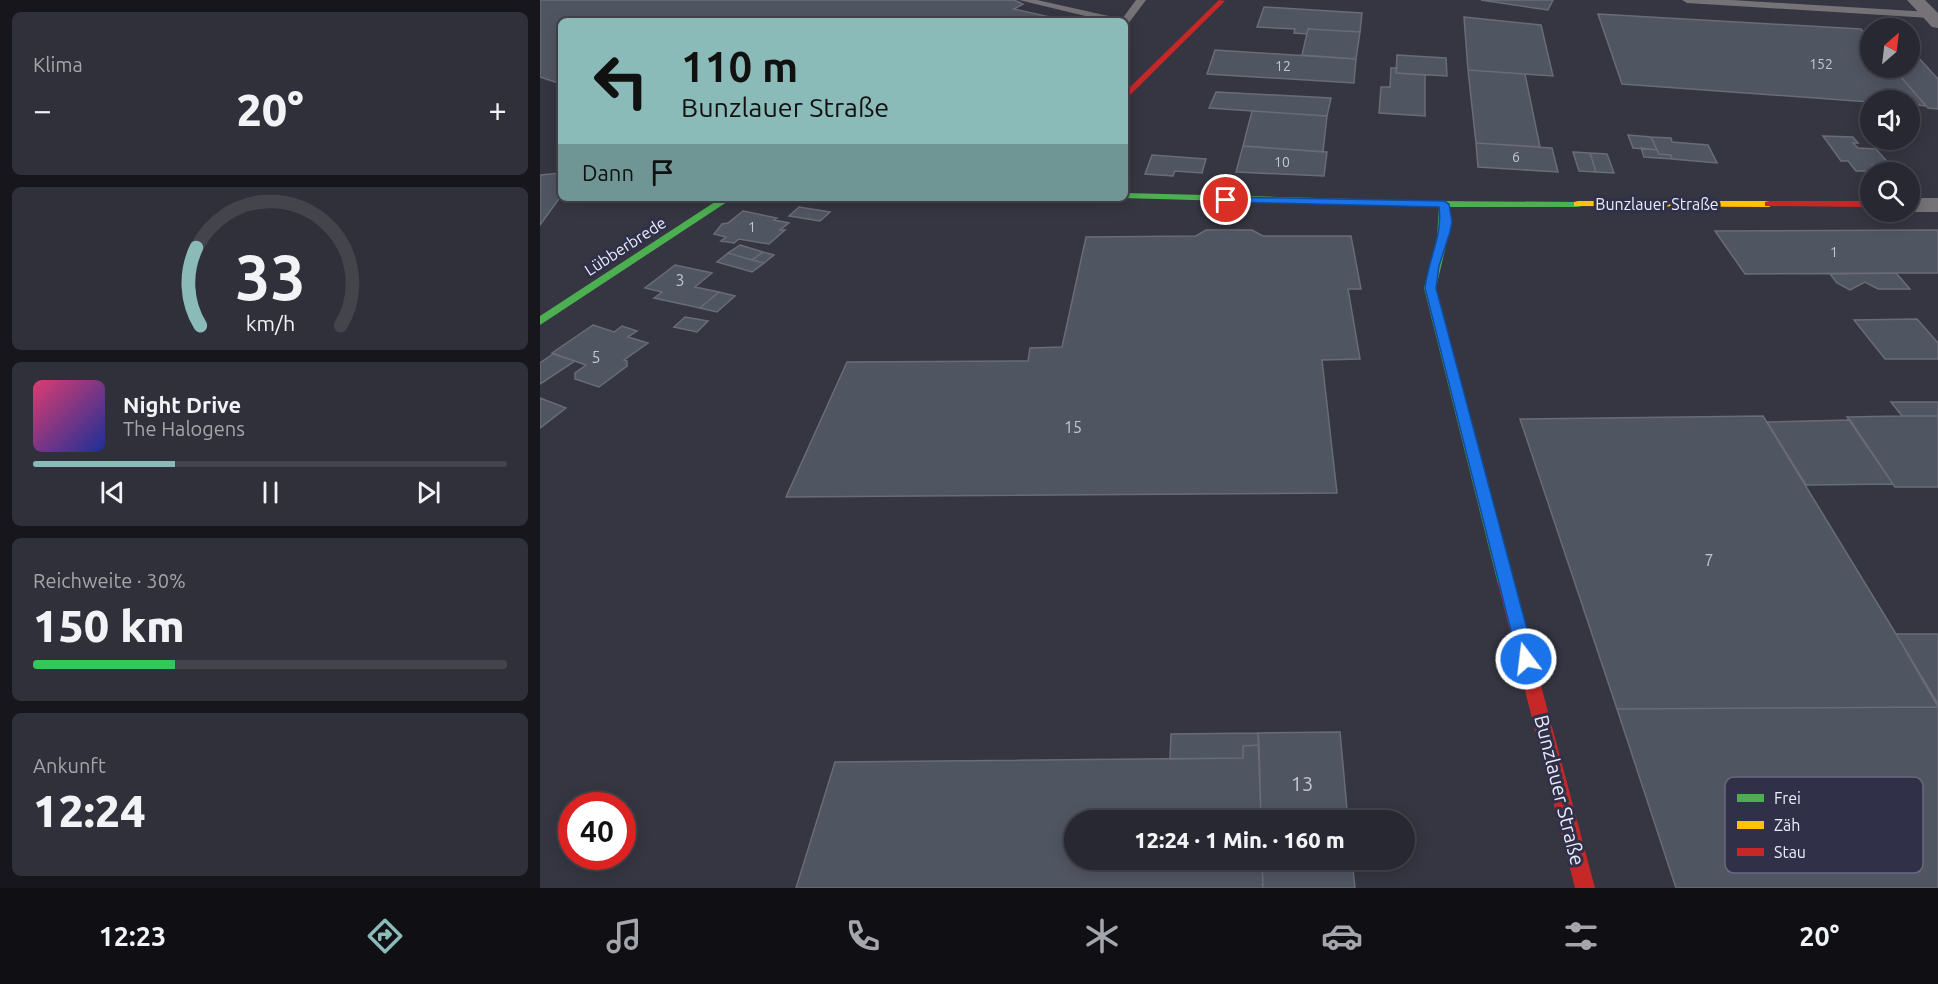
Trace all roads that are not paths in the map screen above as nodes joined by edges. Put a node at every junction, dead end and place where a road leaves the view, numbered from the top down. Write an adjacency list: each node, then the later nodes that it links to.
1 (1024, 0): 6 (lane)
2 (1142, 0): 7 (lane)
3 (1688, 0): 8 (lane)
4 (1915, 0): 8 (street)
5 (1222, 1): 9 (street)
6 (1105, 18)
7 (1128, 18)
8 (1934, 19)
9 (1128, 94)
10 (1128, 196): 12 (street, Bunzlauer Straße)
11 (723, 201): 16 (street, Lübberbrede)
12 (1444, 204): 13 (street, Bunzlauer Straße); 17 (street, Bunzlauer Straße)
13 (1860, 204)
14 (1920, 205): 15 (street)
15 (1938, 205)
16 (540, 321)
17 (1585, 888)

